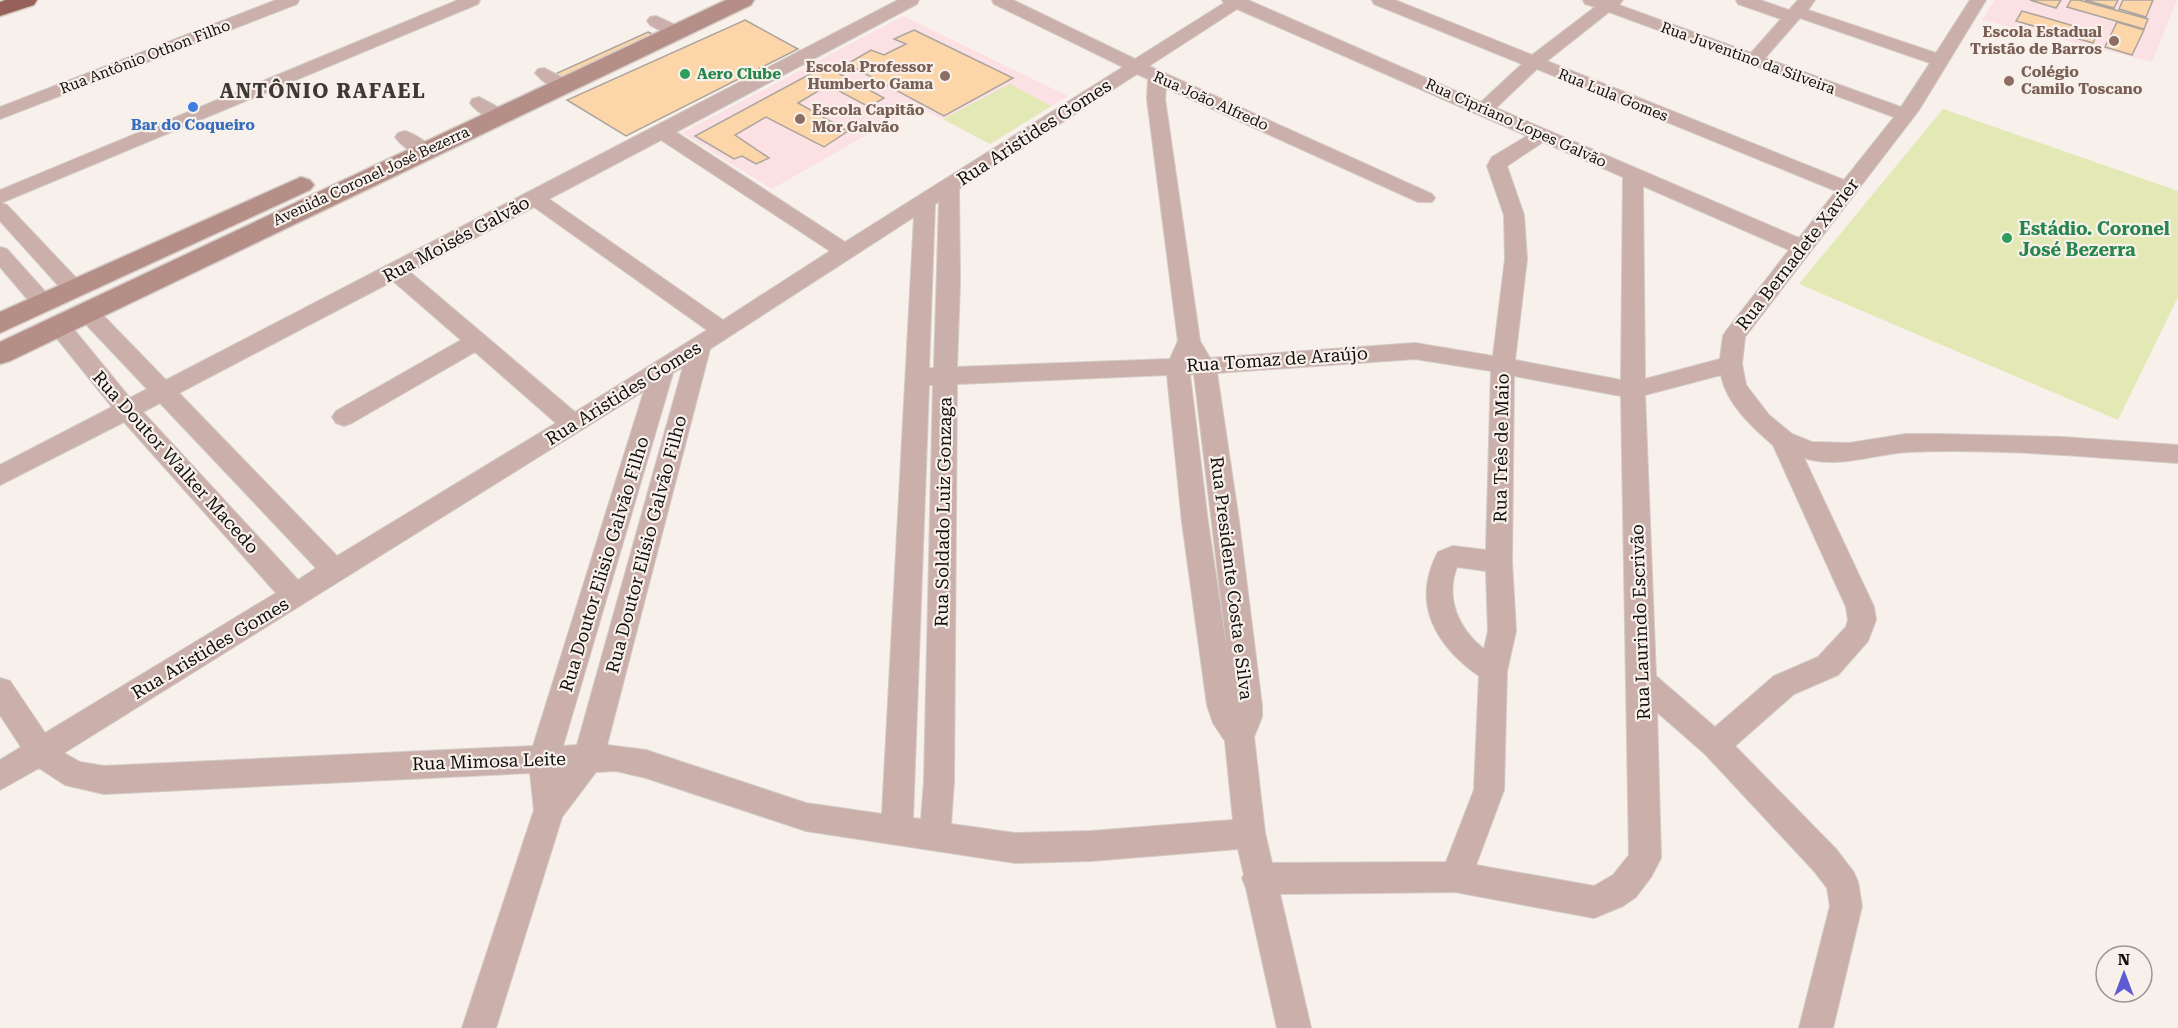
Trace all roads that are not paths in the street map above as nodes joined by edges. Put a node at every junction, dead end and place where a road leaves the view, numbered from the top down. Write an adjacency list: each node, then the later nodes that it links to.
1 (26, 0): 15 (highway)
2 (266, 0): 23 (street, Rua Antônio Othon Filho)
3 (291, 0): 26 (street, Rua Antônio Othon Filho)
4 (703, 0): 17 (street, Avenida Coronel José Bezerra)
5 (910, 0): 27 (street, Rua Moisés Galvão)
6 (1000, 0): 21 (street, Rua João Alfredo)
7 (1380, 0): 14 (street, Rua Lula Gomes)
8 (1744, 0): 16 (street)
9 (1978, 0): 20 (street, Rua Bernadete Xavier)
10 (464, 1): 33 (street)
11 (735, 1): 17 (street, Avenida Coronel José Bezerra)
12 (1235, 1): 21 (street, Rua Aristides Gomes); 24 (street, Rua Cipriano Lopes Galvão)
13 (1608, 1): 18 (street, Rua Juventino da Silveira); 19 (street)
14 (1419, 8): 19 (street, Rua Lula Gomes)
15 (0, 9)
16 (1800, 10): 18 (street); 20 (street)
17 (666, 26): 29 (street, Avenida Coronel José Bezerra)
18 (1758, 55): 25 (street, Rua Juventino da Silveira)
19 (1539, 59): 24 (street); 31 (street, Rua Lula Gomes)
20 (1940, 60): 25 (street, Rua Bernadete Xavier)
21 (1135, 66): 22 (street, Rua João Alfredo); 32 (street, Rua Aristides Gomes)
22 (1157, 77): 35 (street, Rua João Alfredo); 54 (street, Rua Presidente Costa e Silva)
23 (0, 103)
24 (1484, 109): 28 (street, Rua Cipriano Lopes Galvão)
25 (1908, 111): 31 (street, Rua Bernadete Xavier)
26 (0, 113)
27 (662, 132): 34 (street, Rua Moisés Galvão); 39 (street)
28 (1543, 134): 30 (street, Rua Cipriano Lopes Galvão); 55 (street, Rua Três de Maio)
29 (414, 144): 44 (street, Avenida Coronel José Bezerra); 46 (street, Avenida Coronel José Bezerra)
30 (1633, 175): 38 (street, Rua Cipriano Lopes Galvão); 59 (street, Rua Laurindo Escrivão)
31 (1852, 182): 38 (street, Rua Bernadete Xavier)
32 (949, 187): 36 (street, Rua Aristides Gomes); 42 (street, Rua Soldado Luiz Gonzaga)
33 (0, 197)
34 (534, 198): 41 (street, Rua Moisés Galvão); 49 (street)
35 (1425, 198)
36 (925, 202): 39 (street, Rua Aristides Gomes); 43 (street, Rua Soldado Luiz Gonzaga)
37 (0, 209): 44 (street)
38 (1801, 247): 53 (street, Rua Bernadete Xavier)
39 (845, 251): 49 (street, Rua Aristides Gomes)
40 (0, 254): 45 (street)
41 (395, 271): 50 (street); 60 (street, Rua Moisés Galvão)
42 (949, 282): 43 (street); 57 (street, Rua Soldado Luiz Gonzaga)
43 (922, 283): 58 (street, Rua Soldado Luiz Gonzaga)
44 (73, 288): 45 (street, Avenida Coronel José Bezerra)
45 (43, 303): 47 (street, Avenida Coronel José Bezerra)
46 (87, 312): 48 (street, Avenida Coronel José Bezerra); 60 (street, Rua Doutor Walker Macedo)
47 (0, 323)
48 (59, 326): 52 (street, Avenida Coronel José Bezerra); 61 (street, Rua Doutor Walker Macedo)
49 (722, 330): 51 (street, Rua Aristides Gomes)
50 (476, 342): 62 (street); 63 (street)
51 (700, 345): 56 (street, Rua Aristides Gomes); 71 (street, Rua Doutor Elísio Galvão Filho)
52 (0, 354)
53 (1731, 364): 59 (street); 64 (street, Rua Bernadete Xavier)
54 (1191, 366): 55 (street, Rua Tomaz de Araújo); 57 (street, Rua Tomaz de Araújo); 67 (street, Rua Presidente Costa e Silva); 68 (street, Rua Presidente Costa e Silva)
55 (1503, 367): 59 (street, Rua Tomaz de Araújo); 73 (street, Rua Três de Maio)
56 (663, 369): 63 (street, Rua Aristides Gomes); 72 (street, Rua Doutor Elisio Galvão Filho)
57 (945, 376): 58 (street, Rua Tomaz de Araújo); 69 (street, Rua Soldado Luiz Gonzaga)
58 (918, 377): 70 (street, Rua Soldado Luiz Gonzaga)
59 (1633, 390): 81 (street, Rua Laurindo Escrivão)
60 (162, 392): 61 (street, Rua Moisés Galvão); 74 (street, Rua Doutor Walker Macedo)
61 (127, 410): 66 (street, Rua Moisés Galvão); 75 (street, Rua Doutor Walker Macedo)
62 (344, 417)
63 (573, 424): 74 (street, Rua Aristides Gomes)
64 (1783, 440): 65 (street, Rua Bernadete Xavier); 84 (street)
65 (2178, 454)
66 (0, 476)
67 (1226, 521): 68 (street); 77 (street, Rua Presidente Costa e Silva)
68 (1195, 522): 76 (street, Rua Presidente Costa e Silva)
69 (943, 529): 70 (street); 78 (street, Rua Soldado Luiz Gonzaga)
70 (910, 532): 79 (street, Rua Soldado Luiz Gonzaga)
71 (648, 538): 72 (street); 85 (street, Rua Doutor Elísio Galvão Filho)
72 (612, 539): 87 (street, Rua Doutor Elisio Galvão Filho)
73 (1499, 562): 80 (street, Rua Três de Maio); 80 (street)
74 (334, 570): 75 (street, Rua Aristides Gomes)
75 (296, 596): 86 (street, Rua Aristides Gomes)
76 (1206, 604): 77 (street); 83 (street, Rua Presidente Costa e Silva)
77 (1235, 604): 83 (street, Rua Presidente Costa e Silva)
78 (942, 615): 79 (street); 92 (street, Rua Soldado Luiz Gonzaga)
79 (907, 616): 90 (street, Rua Soldado Luiz Gonzaga)
80 (1493, 671): 93 (street, Rua Três de Maio)
81 (1642, 681): 84 (street); 93 (street, Rua Laurindo Escrivão)
82 (0, 690): 86 (street, Rua Mimosa Leite)
83 (1239, 737): 91 (street)
84 (1715, 745): 97 (street)
85 (591, 749): 87 (street, Rua Mimosa Leite); 89 (street); 90 (street, Rua Mimosa Leite)
86 (40, 750): 87 (street, Rua Mimosa Leite); 88 (street, Rua Aristides Gomes)
87 (544, 758): 89 (street)
88 (0, 776)
89 (549, 810): 95 (street)
90 (897, 831): 92 (street, Rua Mimosa Leite)
91 (1250, 833): 92 (street, Rua Mimosa Leite); 94 (street)
92 (935, 837)
93 (1455, 877): 94 (street, Rua Laurindo Escrivão)
94 (1258, 878): 96 (street)
95 (479, 1028)
96 (1294, 1028)
97 (1816, 1028)

